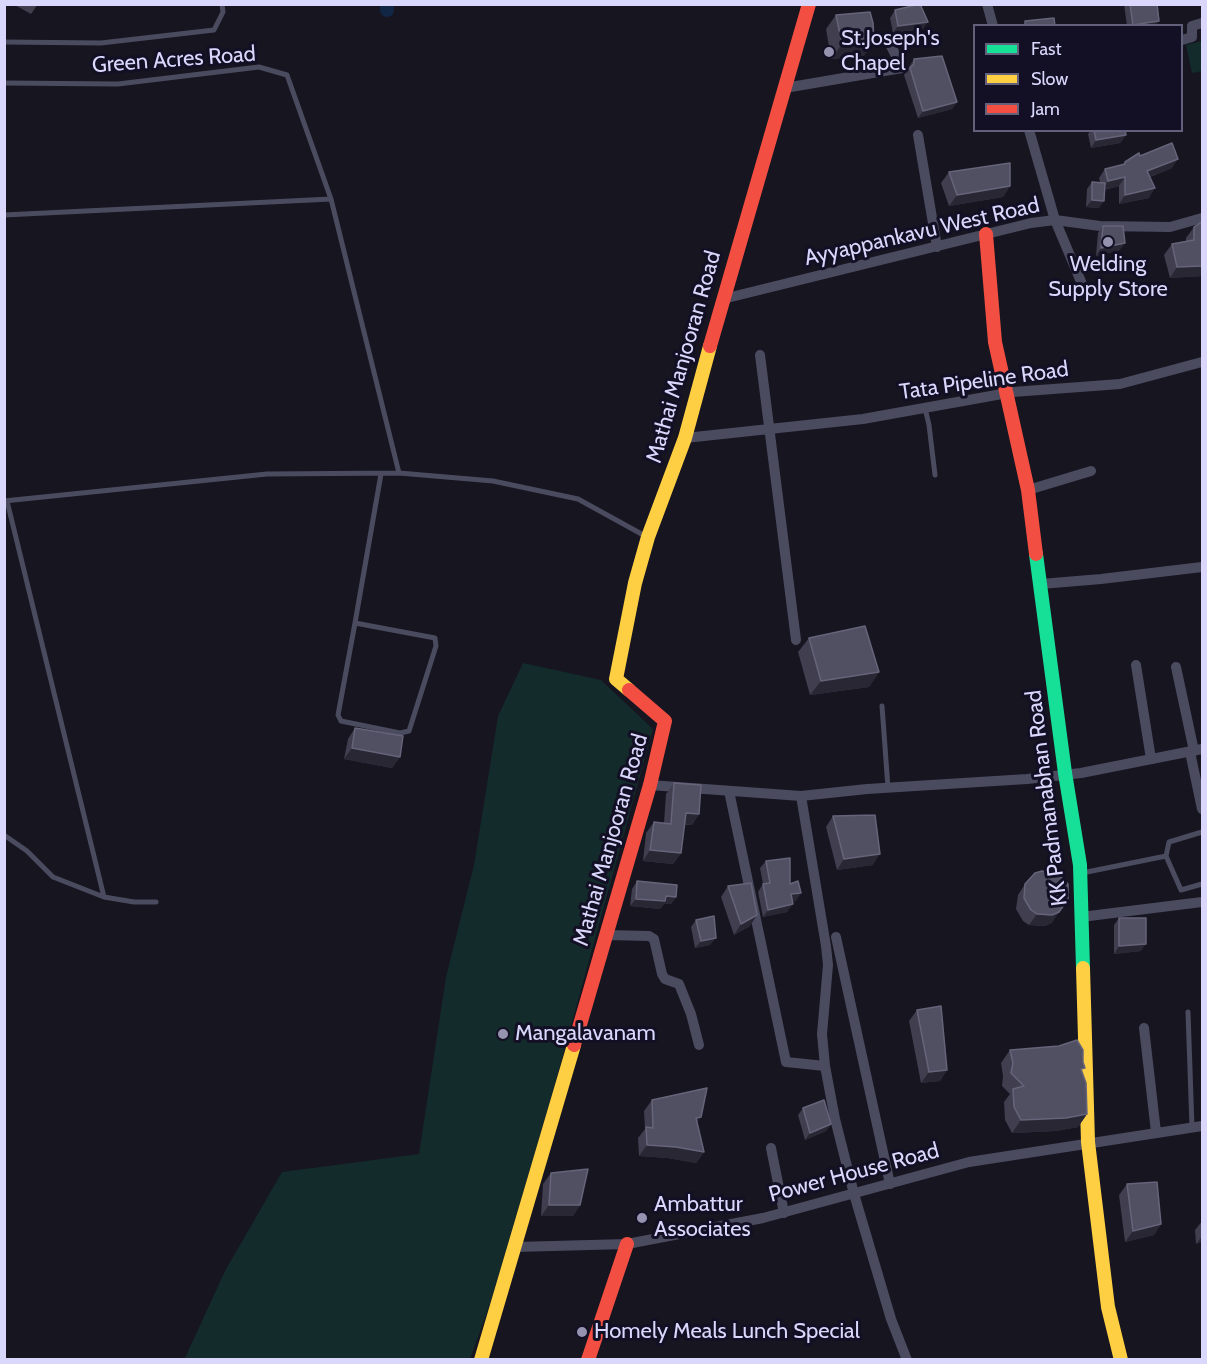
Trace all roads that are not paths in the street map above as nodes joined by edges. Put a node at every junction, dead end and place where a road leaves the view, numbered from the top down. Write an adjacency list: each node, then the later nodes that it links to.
1 (222, 4): 7 (lane)
2 (809, 4): 10 (street, Mathai Manjooran Road)
3 (987, 4): 5 (street)
4 (1203, 23): 6 (street)
5 (992, 24)
6 (1183, 40)
7 (4, 42)
8 (889, 42): 10 (street)
9 (4, 83): 13 (lane, Green Acres Road)
10 (785, 88): 20 (street, Mathai Manjooran Road)
11 (1030, 132): 16 (street)
12 (918, 135): 18 (street)
13 (331, 199): 14 (lane); 28 (lane, Green Acres Road)
14 (4, 215)
15 (1203, 218): 16 (street, Ayyappankavu West Road)
16 (1055, 220): 17 (street, Ayyappankavu West Road); 19 (street)
17 (986, 234): 18 (street, Ayyappankavu West Road); 23 (street, KK Padmanabhan Road)
18 (937, 247): 20 (street, Ayyappankavu West Road)
19 (1082, 284)
20 (723, 299): 26 (street, Mathai Manjooran Road)
21 (760, 355): 25 (street)
22 (1202, 365): 23 (street, Tata Pipeline Road)
23 (1006, 393): 24 (street, Tata Pipeline Road); 31 (street, KK Padmanabhan Road)
24 (925, 408): 25 (street, Tata Pipeline Road); 30 (lane)
25 (770, 430): 26 (street, Tata Pipeline Road); 37 (street)
26 (685, 438): 33 (street, Mathai Manjooran Road)
27 (1091, 471): 31 (street)
28 (399, 473): 29 (lane); 33 (lane)
29 (381, 474): 32 (lane); 36 (lane)
30 (935, 475)
31 (1028, 490): 35 (street, KK Padmanabhan Road)
32 (6, 501): 54 (lane)
33 (648, 537): 44 (street, Mathai Manjooran Road)
34 (1203, 567): 35 (street)
35 (1041, 584): 43 (street, KK Padmanabhan Road)
36 (355, 623): 36 (lane)
37 (796, 640)
38 (1136, 665): 42 (street)
39 (1176, 667): 41 (street)
40 (882, 706): 45 (lane)
41 (1196, 751): 42 (street); 48 (street)
42 (1151, 759): 43 (street)
43 (1065, 774): 45 (street); 52 (street, KK Padmanabhan Road)
44 (650, 785): 46 (street); 58 (street, Mathai Manjooran Road)
45 (888, 788): 47 (street)
46 (729, 790): 47 (street); 63 (street)
47 (801, 796): 63 (street)
48 (1203, 809)
49 (1203, 832): 51 (lane)
50 (4, 835): 54 (lane)
51 (1166, 856): 52 (lane); 53 (lane)
52 (1081, 874): 57 (street, KK Padmanabhan Road)
53 (1203, 884)
54 (104, 897): 55 (lane)
55 (156, 902)
56 (1203, 902): 57 (street)
57 (1082, 917): 66 (street, KK Padmanabhan Road)
58 (606, 935): 62 (street); 72 (street, Mathai Manjooran Road)
59 (836, 937): 68 (street)
60 (1188, 1012): 64 (lane)
61 (1144, 1028): 65 (street)
62 (699, 1045)
63 (825, 1065): 69 (street)
64 (1197, 1126): 65 (street, Power House Road)
65 (1156, 1132): 66 (street, Power House Road)
66 (1088, 1142): 68 (street, Power House Road); 76 (street, KK Padmanabhan Road)
67 (771, 1148): 70 (street)
68 (890, 1184): 69 (street, Power House Road)
69 (854, 1194): 70 (street, Power House Road); 75 (street)
70 (784, 1213): 71 (street, Power House Road)
71 (627, 1244): 72 (street, Power House Road); 74 (street)
72 (516, 1247): 73 (street, Mathai Manjooran Road)
73 (481, 1359)
74 (588, 1359)
75 (907, 1359)
76 (1121, 1359)

